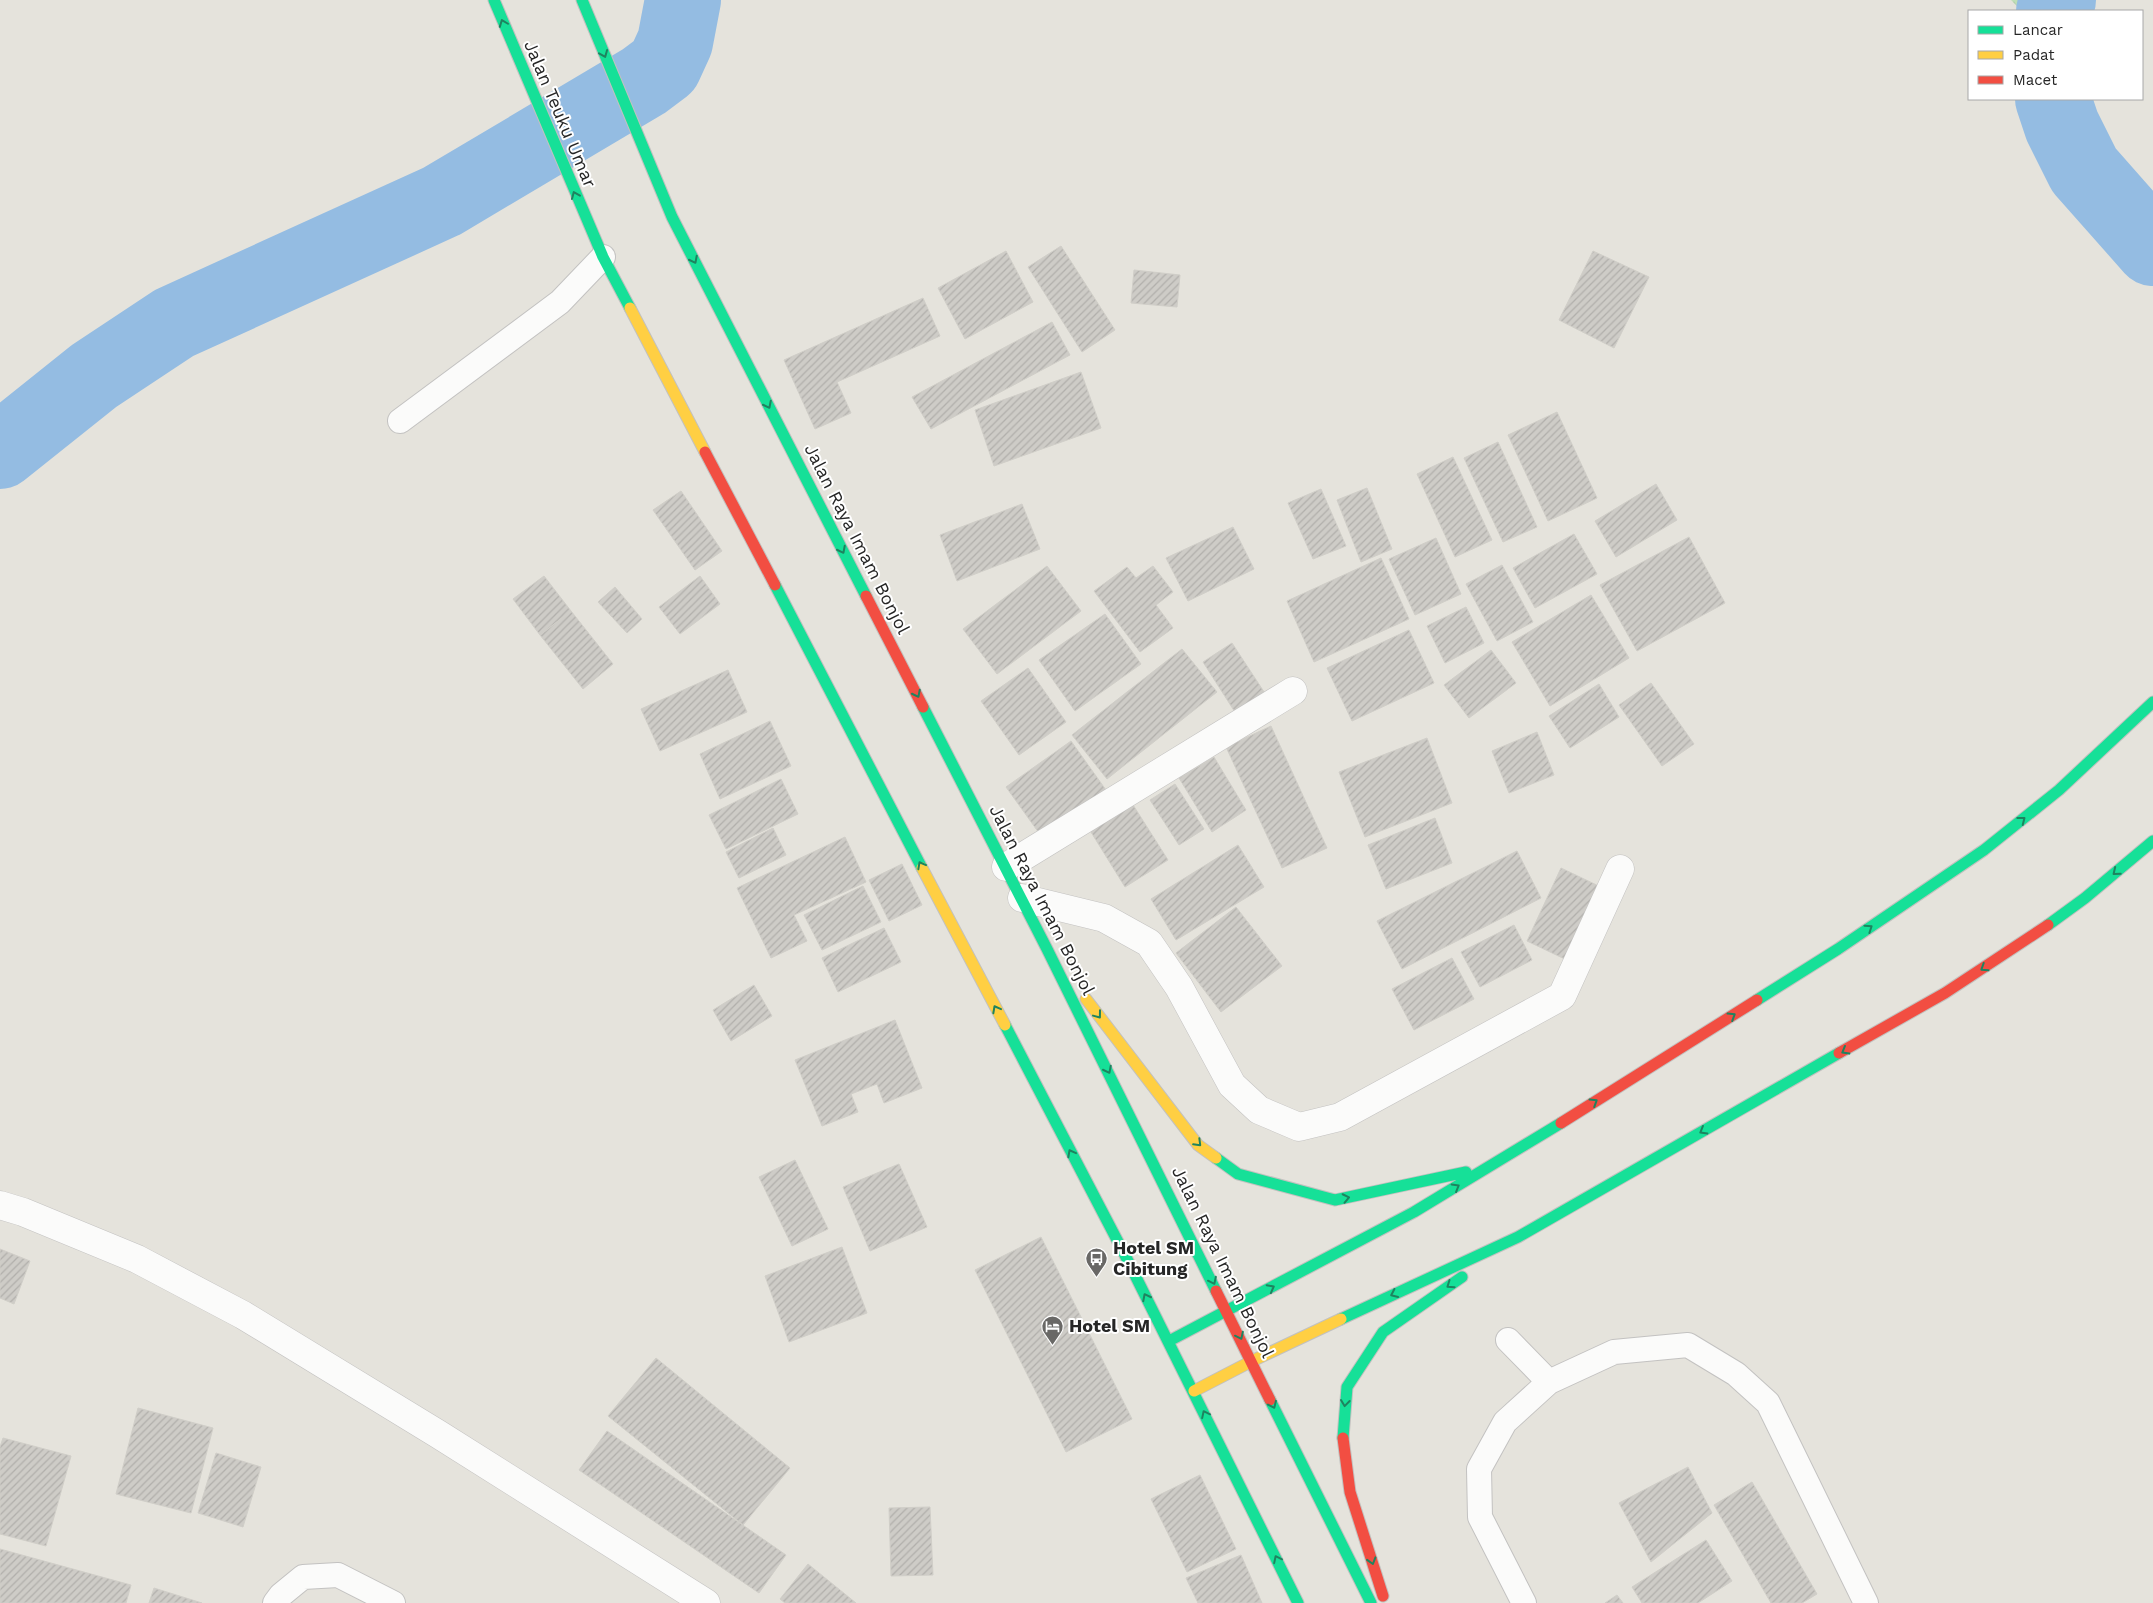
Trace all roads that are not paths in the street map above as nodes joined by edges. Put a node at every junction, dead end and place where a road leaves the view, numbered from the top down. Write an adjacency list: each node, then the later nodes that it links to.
1 (494, 0): 3 (highway, Jalan Teuku Umar, one-way to 1)
2 (584, 4): 8 (highway, Jalan Raya Imam Bonjol, one-way to 8)
3 (598, 249): 4 (lane); 17 (highway, one-way to 3)
4 (400, 421)
5 (1293, 691): 8 (street)
6 (2153, 702): 12 (highway, one-way to 6)
7 (2153, 841): 14 (highway, one-way to 14)
8 (1006, 867): 10 (highway, Jalan Raya Imam Bonjol)
9 (1620, 869): 10 (street)
10 (1022, 898): 11 (highway, Jalan Raya Imam Bonjol)
11 (1047, 949): 12 (highway, one-way to 12); 15 (highway, Jalan Raya Imam Bonjol, one-way to 15)
12 (1490, 1167): 15 (highway, one-way to 12)
13 (0, 1205): 23 (street)
14 (1518, 1237): 18 (highway, one-way to 18); 26 (highway, one-way to 26)
15 (1228, 1311): 17 (highway); 18 (highway, Jalan Raya Imam Bonjol, one-way to 18)
16 (1508, 1340): 19 (lane)
17 (1169, 1341): 20 (highway)
18 (1252, 1361): 20 (highway); 25 (highway, Jalan Raya Imam Bonjol, one-way to 25)
19 (1549, 1382): 27 (lane); 28 (lane)
20 (1194, 1391): 24 (highway, one-way to 20)
21 (275, 1603): 22 (lane)
22 (393, 1603)
23 (706, 1603)
24 (1298, 1603)
25 (1371, 1603)
26 (1385, 1603)
27 (1524, 1603)
28 (1866, 1603)

